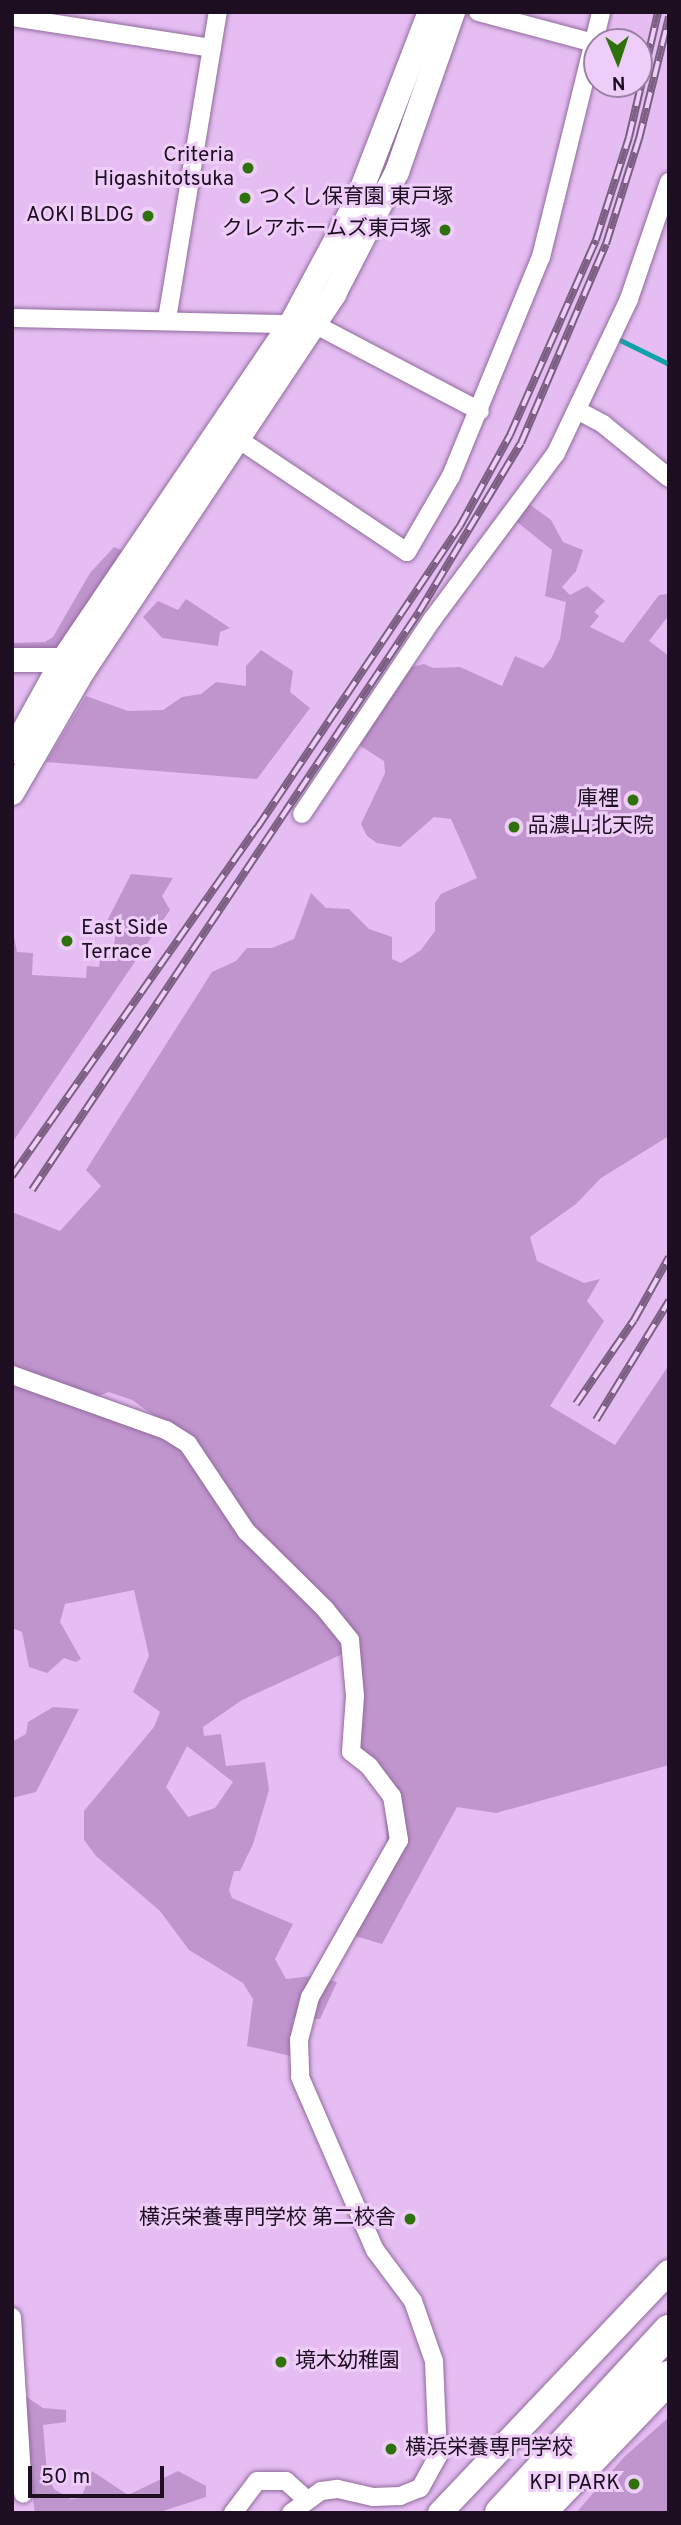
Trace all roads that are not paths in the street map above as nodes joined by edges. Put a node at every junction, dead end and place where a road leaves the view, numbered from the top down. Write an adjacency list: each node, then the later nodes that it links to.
1 (218, 12): 7 (street)
2 (430, 12): 12 (street)
3 (453, 12): 12 (street)
4 (478, 12): 6 (street)
5 (12, 17): 7 (street)
6 (583, 40)
7 (212, 48): 11 (street)
8 (583, 87): 14 (street)
9 (669, 182): 13 (street)
10 (12, 318): 11 (street)
11 (167, 319): 12 (street)
12 (304, 323): 14 (street); 15 (street)
13 (577, 410): 16 (street); 21 (street)
14 (480, 411): 15 (street)
15 (229, 433): 18 (street)
16 (669, 478)
17 (12, 660): 18 (street)
18 (73, 665): 19 (street); 20 (street)
19 (12, 752)
20 (12, 793)
21 (302, 814)
22 (12, 1375): 29 (street)
23 (669, 2272): 32 (street)
24 (12, 2317): 28 (street)
25 (669, 2331): 33 (highway)
26 (669, 2376): 27 (highway)
27 (613, 2438): 34 (highway); 35 (highway)
28 (23, 2494)
29 (305, 2498): 30 (street); 31 (street)
30 (233, 2513)
31 (291, 2513)
32 (440, 2513)
33 (501, 2513)
34 (539, 2513)
35 (551, 2513)

